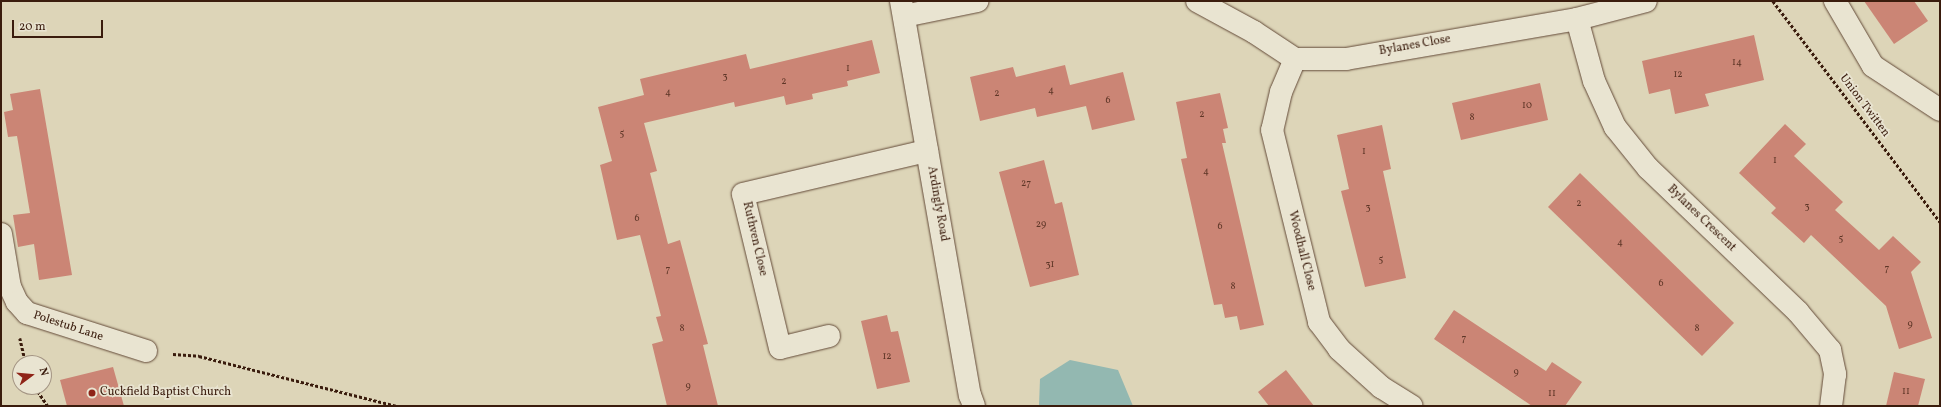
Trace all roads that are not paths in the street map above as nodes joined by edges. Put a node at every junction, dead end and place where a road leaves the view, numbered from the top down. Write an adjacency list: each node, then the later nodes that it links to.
1 (977, 1): 5 (street)
2 (1197, 1): 7 (street)
3 (1646, 1): 6 (street, Bylanes Close)
4 (1835, 1): 8 (street)
5 (902, 9): 9 (street, Ardingly Road)
6 (1577, 19): 7 (street, Bylanes Close); 15 (street, Bylanes Crescent)
7 (1295, 59): 14 (street, Woodhall Close)
8 (1940, 110)
9 (927, 151): 11 (street, Ruthven Close); 13 (street, Ardingly Road)
10 (1, 234): 12 (street, Polestub Lane)
11 (829, 336)
12 (146, 351)
13 (974, 406)
14 (1411, 406)
15 (1831, 406)

